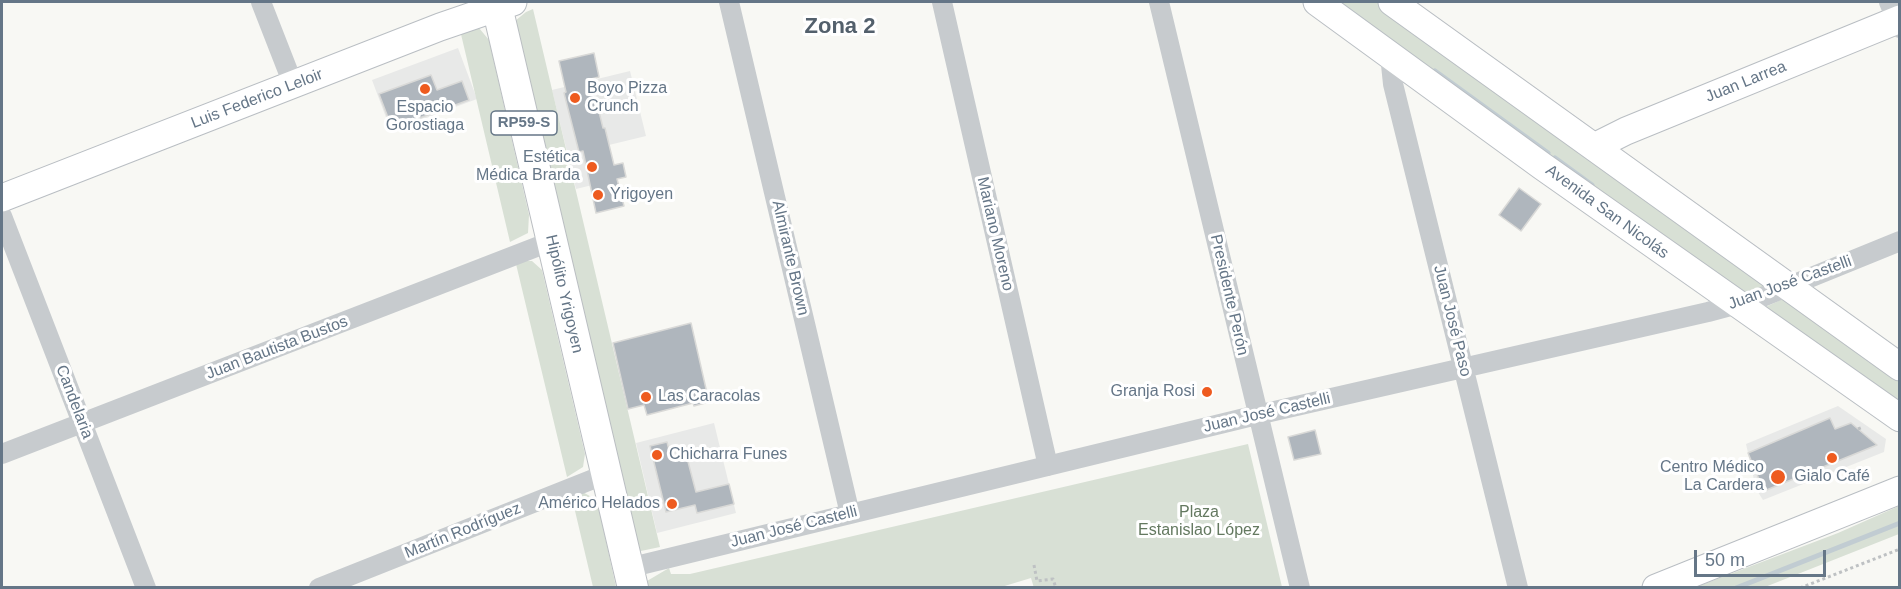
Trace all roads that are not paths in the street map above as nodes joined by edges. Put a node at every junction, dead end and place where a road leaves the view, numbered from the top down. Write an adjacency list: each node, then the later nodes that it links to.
1 (261, 2): 10 (street)
2 (729, 2): 27 (street, Almirante Brown)
3 (942, 2): 24 (street, Mariano Moreno)
4 (1159, 2): 20 (street, Presidente Perón)
5 (1317, 2): 9 (street, Avenida San Nicolás)
6 (1392, 2): 11 (street)
7 (502, 3): 10 (street, Luis Federico Leloir); 14 (main road, Hipólito Yrigoyen / RP59-S)
8 (1896, 17): 11 (street, Juan Larrea)
9 (1390, 55): 17 (street, Avenida San Nicolás); 18 (street, Juan José Paso)
10 (293, 84): 12 (street, Luis Federico Leloir)
11 (1594, 147): 16 (street)
12 (2, 198)
13 (2, 216): 22 (street, Candelaria)
14 (552, 241): 22 (street, Juan Bautista Bustos); 25 (main road, Hipólito Yrigoyen / RP59-S)
15 (1899, 242): 16 (street, Juan José Castelli)
16 (1788, 286): 17 (street, Juan José Castelli); 19 (street)
17 (1737, 305): 18 (street, Juan José Castelli); 21 (street, Avenida San Nicolás)
18 (1463, 366): 20 (street, Juan José Castelli); 32 (street, Juan José Paso)
19 (1899, 367)
20 (1257, 414): 24 (street, Juan José Castelli); 31 (street, Presidente Perón)
21 (1899, 418)
22 (82, 423): 23 (street, Juan Bautista Bustos); 29 (street, Candelaria)
23 (2, 454)
24 (1048, 466): 27 (street, Juan José Castelli)
25 (606, 474): 28 (main road, Hipólito Yrigoyen / RP59-S); 30 (street, Martín Rodríguez)
26 (1899, 490): 33 (street)
27 (850, 514): 28 (street, Juan José Castelli)
28 (630, 578)
29 (146, 588)
30 (319, 588)
31 (1300, 588)
32 (1518, 588)
33 (1656, 588)

